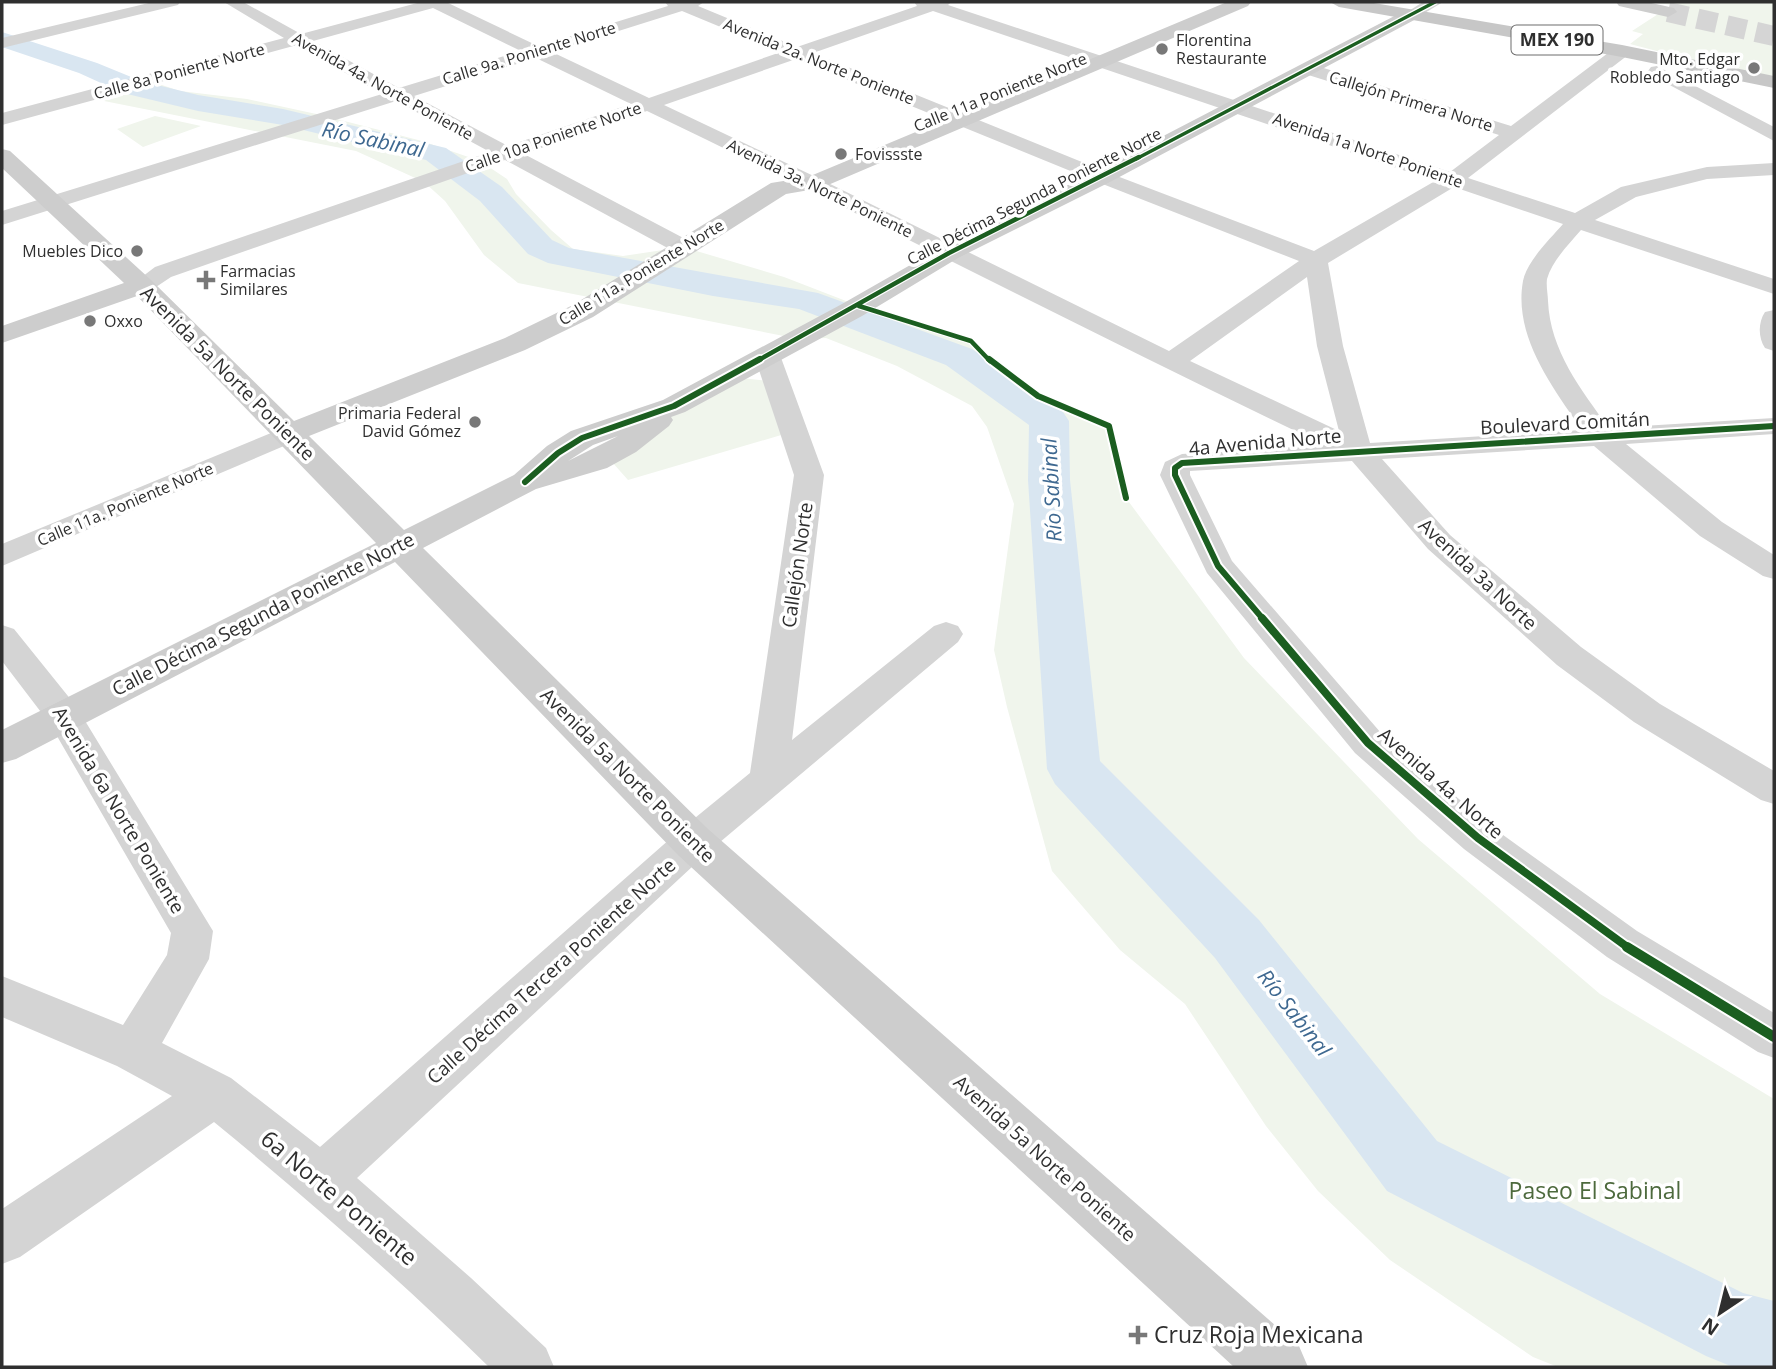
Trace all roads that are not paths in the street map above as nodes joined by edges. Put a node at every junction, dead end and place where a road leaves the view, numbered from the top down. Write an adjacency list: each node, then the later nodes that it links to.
1 (172, 2): 13 (street)
2 (232, 2): 12 (street, Avenida 4a. Norte Poniente)
3 (435, 2): 12 (street, Calle 8a Poniente Norte); 14 (street, Avenida 3a. Norte Poniente)
4 (1339, 2): 11 (main road, MEX 190)
5 (1435, 2): 11 (street)
6 (1625, 2): 10 (main road)
7 (684, 3): 14 (street, Calle 9a. Poniente Norte); 16 (street, Avenida 2a. Norte Poniente)
8 (933, 3): 16 (street, Calle 10a Poniente Norte); 17 (street, Avenida 1a Norte Poniente)
9 (1226, 5): 17 (main road, Calle 11a Poniente Norte)
10 (1668, 12)
11 (1412, 14): 15 (main road, MEX 190); 19 (main road, Calle Décima Segunda Poniente Norte)
12 (298, 39): 23 (street, Avenida 4a. Norte Poniente); 27 (street, Calle 8a Poniente Norte)
13 (10, 41)
14 (535, 51): 23 (street, Calle 9a. Poniente Norte); 24 (street, Avenida 3a. Norte Poniente)
15 (1622, 51): 18 (street); 20 (main road, MEX 190)
16 (797, 52): 24 (street, Calle 10a Poniente Norte); 26 (street, Avenida 2a. Norte Poniente)
17 (1093, 59): 25 (street, Avenida 1a Norte Poniente); 26 (main road, Calle 11a Poniente Norte)
18 (1600, 66): 21 (street); 28 (street)
19 (1308, 69): 25 (main road, Calle Décima Segunda Poniente Norte); 28 (street, Callejón Primera Norte)
20 (1702, 69): 21 (street); 22 (main road, MEX 190)
21 (1657, 71): 29 (street)
22 (1774, 82)
23 (396, 94): 30 (street, Avenida 4a. Norte Poniente); 36 (street, Calle 9a. Poniente Norte)
24 (646, 105): 30 (street, Calle 10a Poniente Norte); 35 (street, Avenida 3a. Norte Poniente)
25 (1237, 106): 33 (main road, Calle Décima Segunda Poniente Norte); 34 (street, Avenida 1a Norte Poniente)
26 (958, 116): 33 (street, Avenida 2a. Norte Poniente); 35 (main road, Calle 11a Poniente Norte)
27 (2, 119)
28 (1514, 133): 34 (street)
29 (1774, 135)
30 (504, 152): 39 (street, Avenida 4a. Norte Poniente); 42 (street, Calle 10a Poniente Norte)
31 (2, 156): 36 (main road, Avenida 5a Norte Poniente)
32 (1774, 169): 38 (street)
33 (1102, 177): 40 (main road, Calle Décima Segunda Poniente Norte); 41 (street, Avenida 2a. Norte Poniente)
34 (1453, 179): 38 (street, Avenida 1a Norte Poniente); 41 (street)
35 (795, 181): 39 (main road, Calle 11a. Poniente Norte); 40 (street, Avenida 3a. Norte Poniente)
36 (53, 201): 37 (street, Calle 9a. Poniente Norte); 42 (main road, Avenida 5a Norte Poniente)
37 (2, 218)
38 (1577, 221): 43 (street, Avenida 1a Norte Poniente); 52 (street)
39 (683, 247): 51 (main road, Calle 11a. Poniente Norte)
40 (949, 253): 48 (main road, Calle Décima Segunda Poniente Norte); 49 (street, Avenida 3a. Norte Poniente)
41 (1316, 260): 49 (street); 53 (street, Avenida 3a Norte)
42 (145, 277): 45 (main road, Calle 10a Poniente Norte); 46 (main road, Calle 10a Poniente Norte); 51 (main road, Avenida 5a Norte Poniente)
43 (1774, 287)
44 (1774, 317): 47 (street)
45 (2, 320)
46 (2, 335)
47 (1774, 342)
48 (767, 355): 55 (main road, Calle Décima Segunda Poniente Norte); 62 (street, Callejón Norte)
49 (1171, 362): 53 (street, Avenida 3a. Norte Poniente)
50 (1774, 426): 52 (street, Boulevard Comitán)
51 (288, 434): 55 (main road, Avenida 5a Norte Poniente); 56 (street, Calle 11a. Poniente Norte)
52 (1601, 437): 53 (street, Boulevard Comitán); 57 (street)
53 (1358, 450): 54 (street, 4a Avenida Norte); 63 (street, Avenida 3a Norte)
54 (1175, 468): 66 (street, Avenida 4a. Norte)
55 (398, 544): 60 (main road, Calle Décima Segunda Poniente Norte); 64 (main road, Avenida 5a Norte Poniente)
56 (2, 556)
57 (1774, 569)
58 (946, 634): 62 (street, Calle Décima Tercera Poniente Norte)
59 (2, 637): 60 (street, Avenida 6a Norte Poniente)
60 (63, 715): 61 (main road, Calle Décima Segunda Poniente Norte); 67 (street, Avenida 6a Norte Poniente)
61 (2, 748)
62 (768, 780): 64 (street, Calle Décima Tercera Poniente Norte)
63 (1774, 789)
64 (693, 842): 69 (street, Calle Décima Tercera Poniente Norte); 72 (main road, Avenida 5a Norte Poniente)
65 (2, 996): 67 (street)
66 (1774, 1037)
67 (133, 1051): 68 (street, 6a Norte Poniente)
68 (215, 1094): 69 (street, 6a Norte Poniente); 70 (street)
69 (321, 1179): 71 (street, 6a Norte Poniente)
70 (2, 1239)
71 (527, 1367)
72 (1278, 1367)

